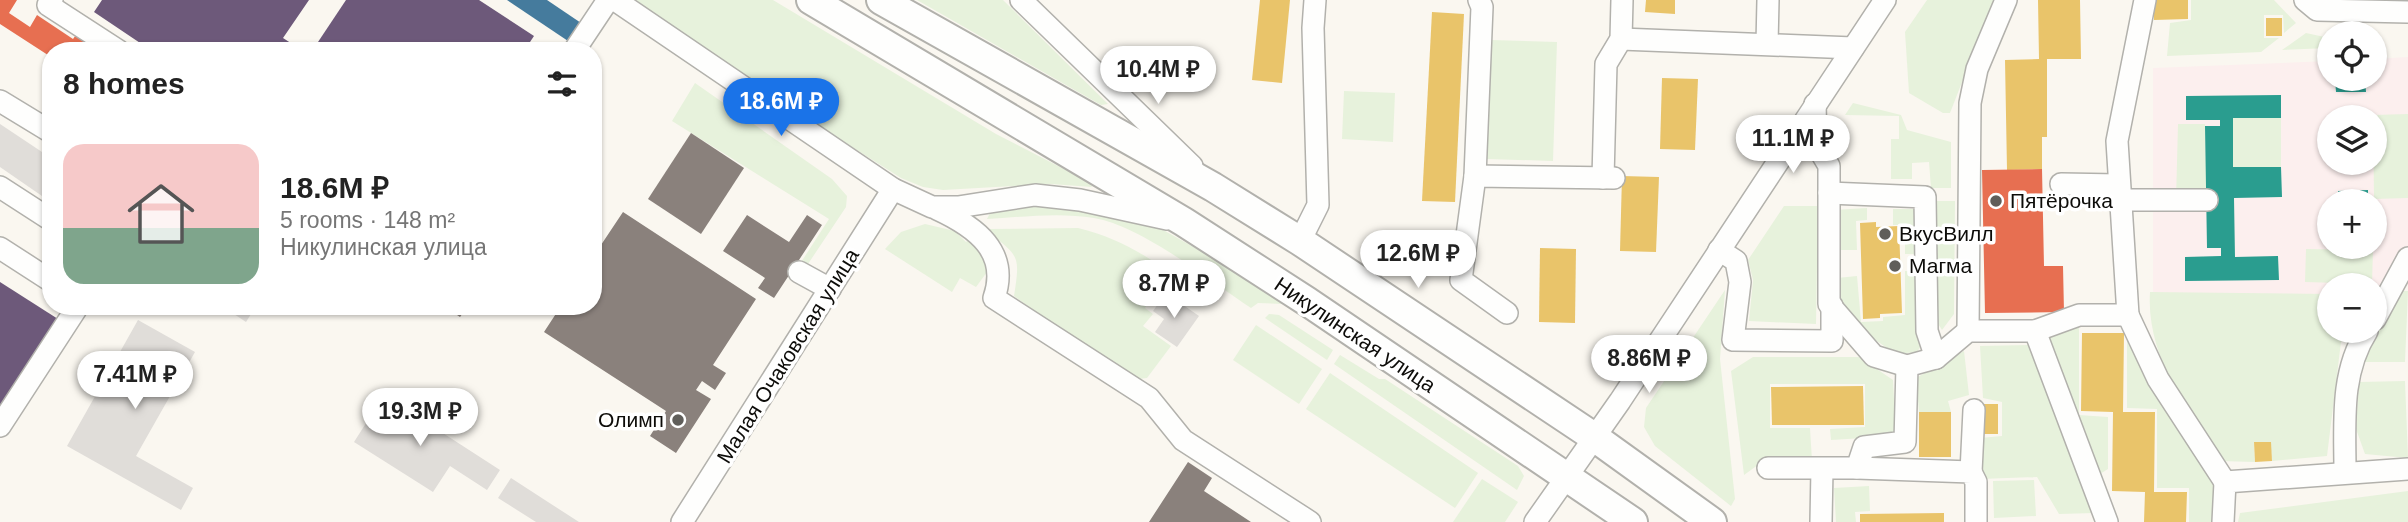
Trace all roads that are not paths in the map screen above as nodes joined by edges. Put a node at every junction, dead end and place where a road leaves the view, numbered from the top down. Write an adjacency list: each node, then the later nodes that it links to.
1 (52, 0): 17 (street)
2 (608, 0): 18 (street)
3 (615, 0): 28 (street, Никулинская улица)
4 (811, 0): 34 (main road)
5 (881, 0): 27 (main road)
6 (1021, 0): 27 (street)
7 (1315, 0): 35 (street)
8 (1479, 0): 24 (street)
9 (1622, 0): 16 (street)
10 (1769, 0): 19 (street)
11 (1885, 0): 20 (street)
12 (2006, 0): 47 (street)
13 (2145, 0): 30 (street)
14 (2305, 0): 15 (street)
15 (2408, 12)
16 (1621, 39): 19 (street); 24 (street)
17 (105, 42)
18 (580, 42)
19 (1767, 44): 20 (street)
20 (1853, 48): 22 (street)
21 (0, 101): 23 (street)
22 (1815, 104): 29 (street); 37 (street)
23 (42, 127)
24 (1475, 176): 44 (street)
25 (2061, 184): 30 (street)
26 (0, 187): 33 (street)
27 (1213, 187): 35 (main road)
28 (893, 189): 32 (street, Никулинская улица); 41 (street, Малая Очаковская улица)
29 (1829, 193): 43 (street); 50 (street)
30 (2119, 193): 31 (street); 46 (street)
31 (2207, 200)
32 (932, 207): 34 (street, Никулинская улица); 65 (street)
33 (42, 214)
34 (1184, 222): 61 (main road, Никулинская улица)
35 (1300, 242): 54 (main road)
36 (0, 248): 40 (street)
37 (1719, 250): 43 (street); 54 (street)
38 (2408, 258): 42 (street)
39 (799, 272): 41 (street)
40 (42, 275)
41 (830, 289): 64 (street, Малая Очаковская улица)
42 (2387, 297)
43 (1832, 306): 51 (street)
44 (1507, 313)
45 (72, 315): 53 (street)
46 (2128, 315): 48 (street); 62 (street)
47 (1968, 331): 48 (street); 50 (street)
48 (2035, 331): 71 (street)
49 (2360, 343): 60 (street)
50 (1936, 358): 51 (street)
51 (1907, 366): 56 (street)
52 (1974, 410): 59 (street)
53 (0, 426)
54 (1594, 437): 61 (street); 63 (main road)
55 (1768, 468): 57 (street)
56 (1857, 468): 57 (street); 59 (street)
57 (1822, 469): 69 (street)
58 (2408, 469): 60 (street)
59 (1971, 472): 70 (street)
60 (2344, 472): 62 (street)
61 (1567, 476): 66 (street); 67 (main road, Никулинская улица)
62 (2225, 482): 72 (street)
63 (1673, 494): 67 (main road); 68 (main road)
64 (682, 522)
65 (1310, 522)
66 (1535, 522)
67 (1636, 522)
68 (1712, 522)
69 (1821, 522)
70 (1976, 522)
71 (2107, 522)
72 (2223, 522)

